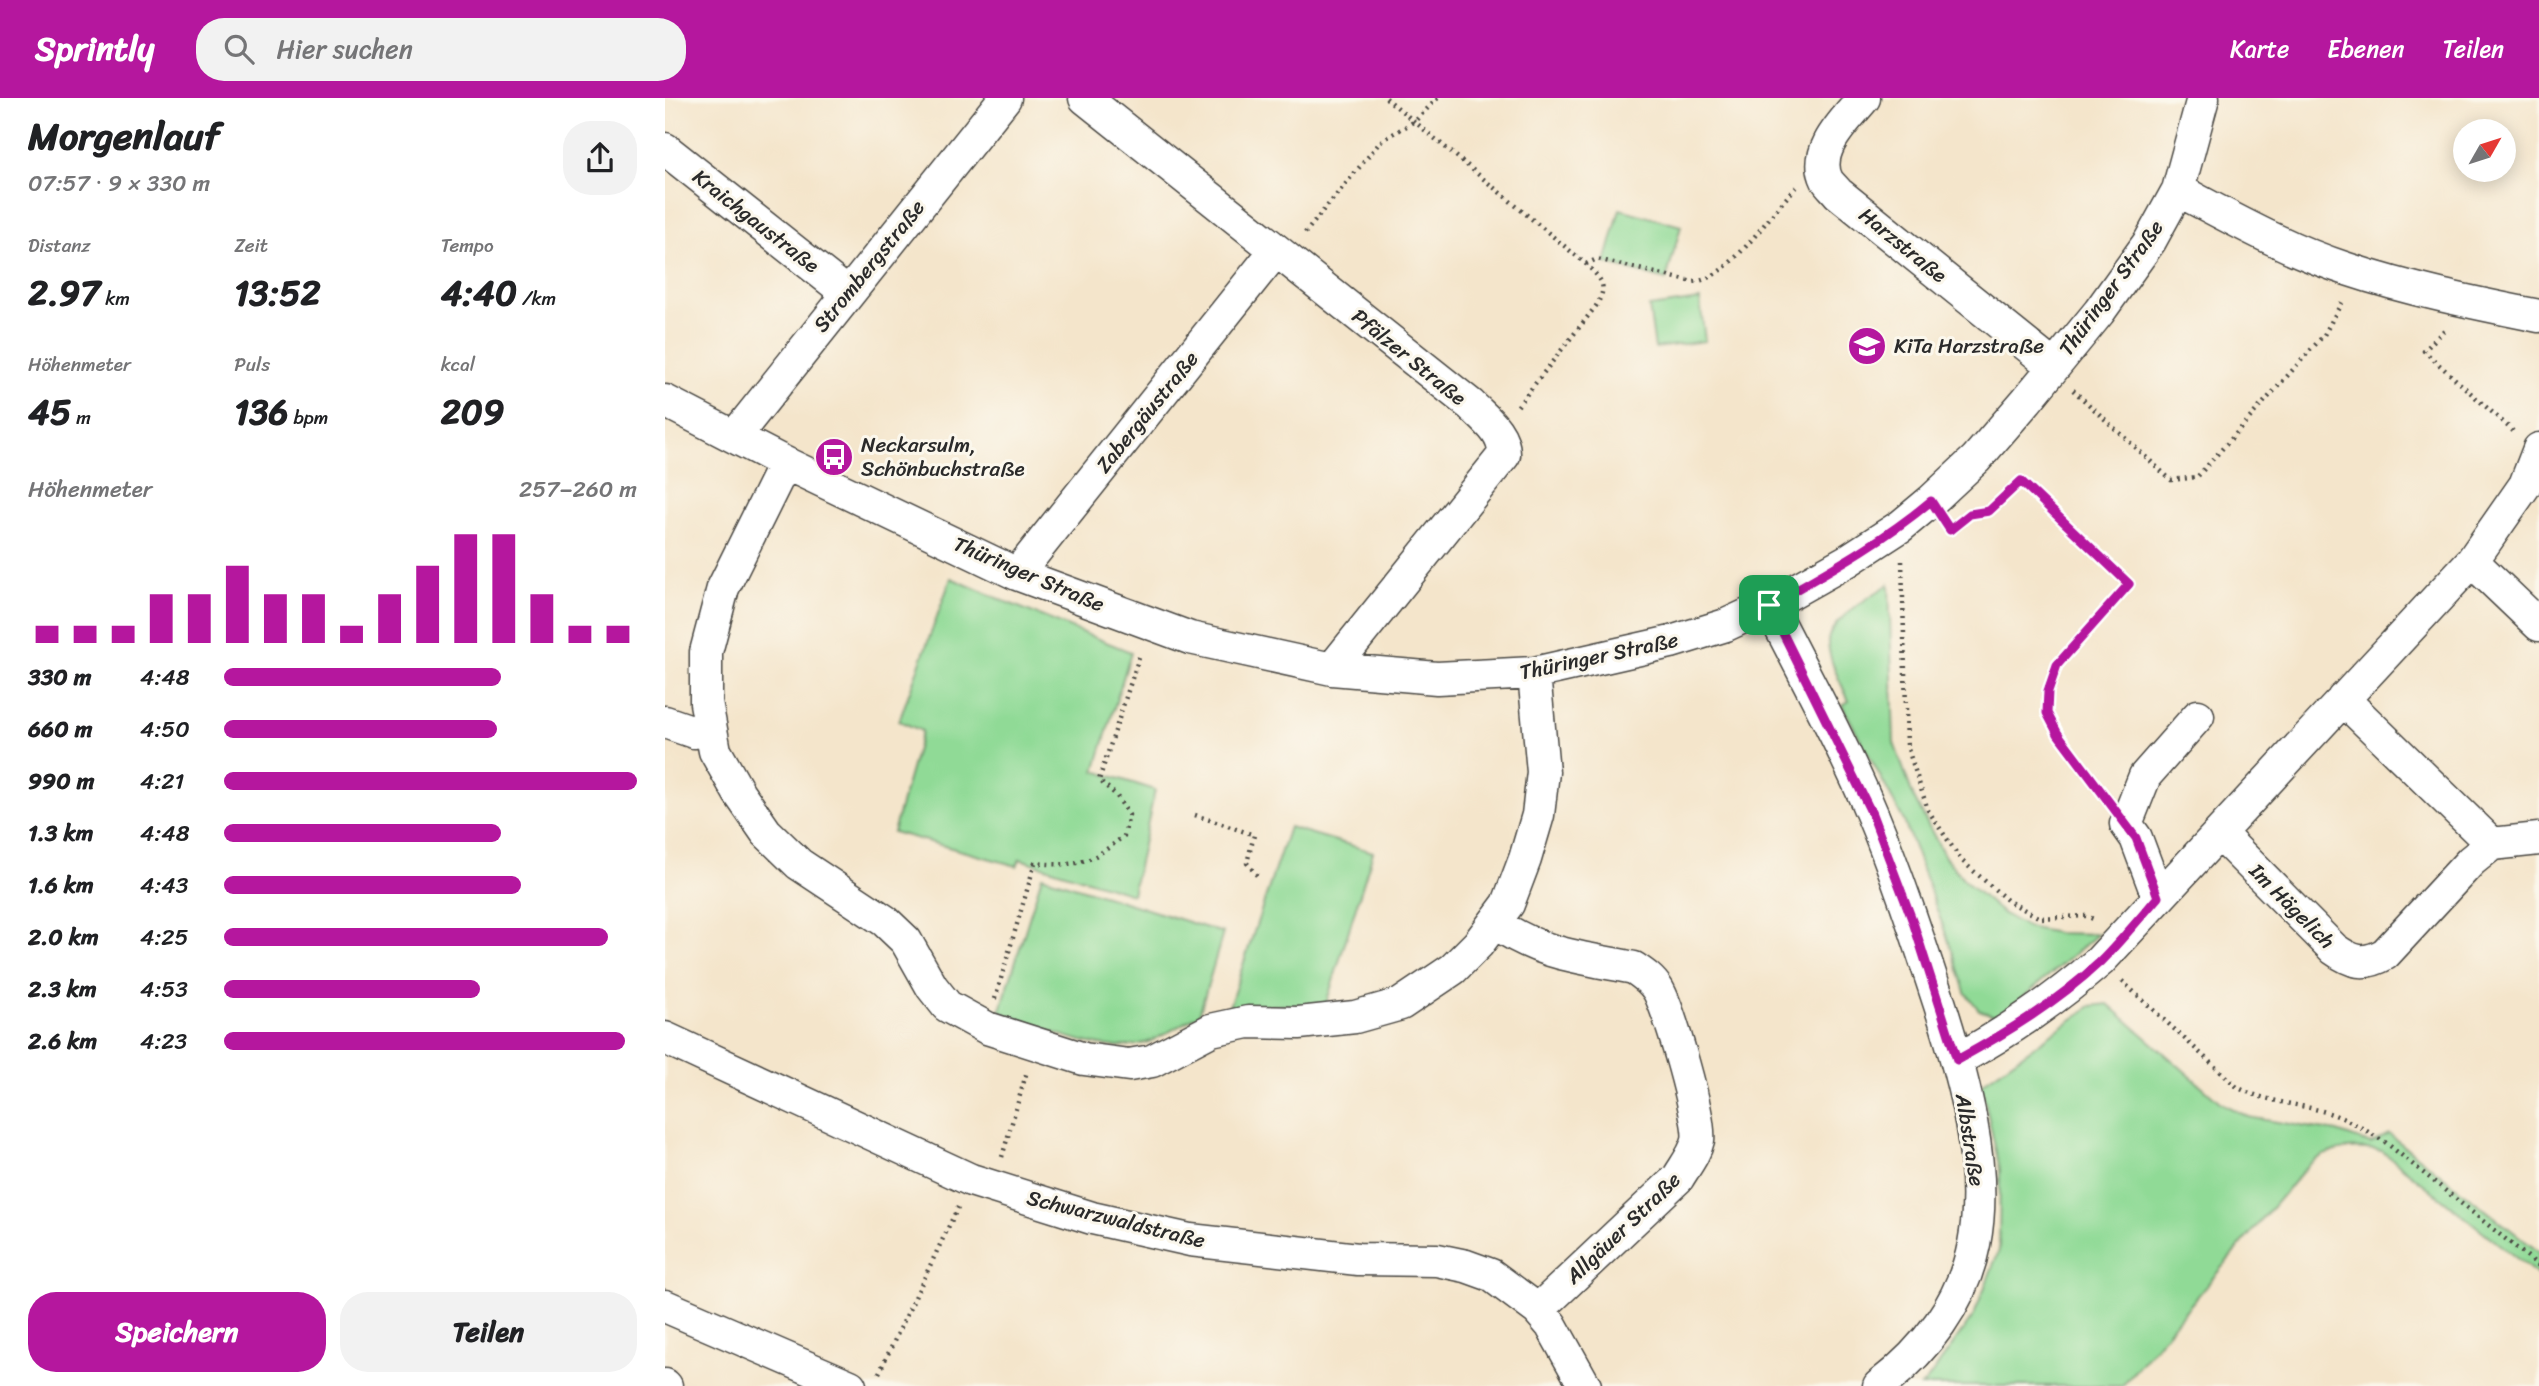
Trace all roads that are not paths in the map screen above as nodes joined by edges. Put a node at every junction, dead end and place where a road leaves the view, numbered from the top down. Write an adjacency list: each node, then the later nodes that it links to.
1 (1005, 98): 8 (street, Strombergstraße)
2 (1085, 98): 7 (street, Pfälzer Straße)
3 (1864, 98): 10 (street, Harzstraße)
4 (2203, 98): 6 (street, Thüringer Straße)
5 (665, 149): 8 (street, Kraichgaustraße)
6 (2178, 190): 9 (street); 10 (street, Thüringer Straße)
7 (1280, 254): 16 (street, Zabergäustraße); 19 (street, Pfälzer Straße)
8 (847, 293): 12 (street, Strombergstraße)
9 (2539, 316)
10 (2053, 369): 17 (street, Thüringer Straße)
11 (665, 401): 12 (street, Thüringer Straße)
12 (735, 436): 14 (street, Thüringer Straße)
13 (2538, 451): 15 (street)
14 (785, 463): 16 (street, Thüringer Straße); 24 (street)
15 (2472, 561): 18 (street); 21 (street)
16 (1017, 574): 19 (street, Thüringer Straße)
17 (1769, 605): 20 (street, Thüringer Straße); 31 (street, Albstraße)
18 (2539, 625)
19 (1332, 669): 20 (street, Thüringer Straße)
20 (1534, 673): 29 (street)
21 (2343, 699): 25 (street); 27 (street)
22 (2198, 716): 28 (street)
23 (665, 722): 24 (street)
24 (710, 729): 29 (street)
25 (2219, 833): 27 (street, Im Hägelich); 28 (street)
26 (2539, 839): 27 (street)
27 (2492, 844)
28 (2158, 897): 31 (street)
29 (1496, 923): 33 (street, Allgäuer Straße)
30 (665, 1038): 33 (street, Schwarzwaldstraße)
31 (1957, 1060): 36 (street, Albstraße)
32 (665, 1306): 34 (street)
33 (1538, 1310): 35 (street, Schwarzwaldstraße)
34 (850, 1386)
35 (1585, 1386)
36 (1879, 1386)

